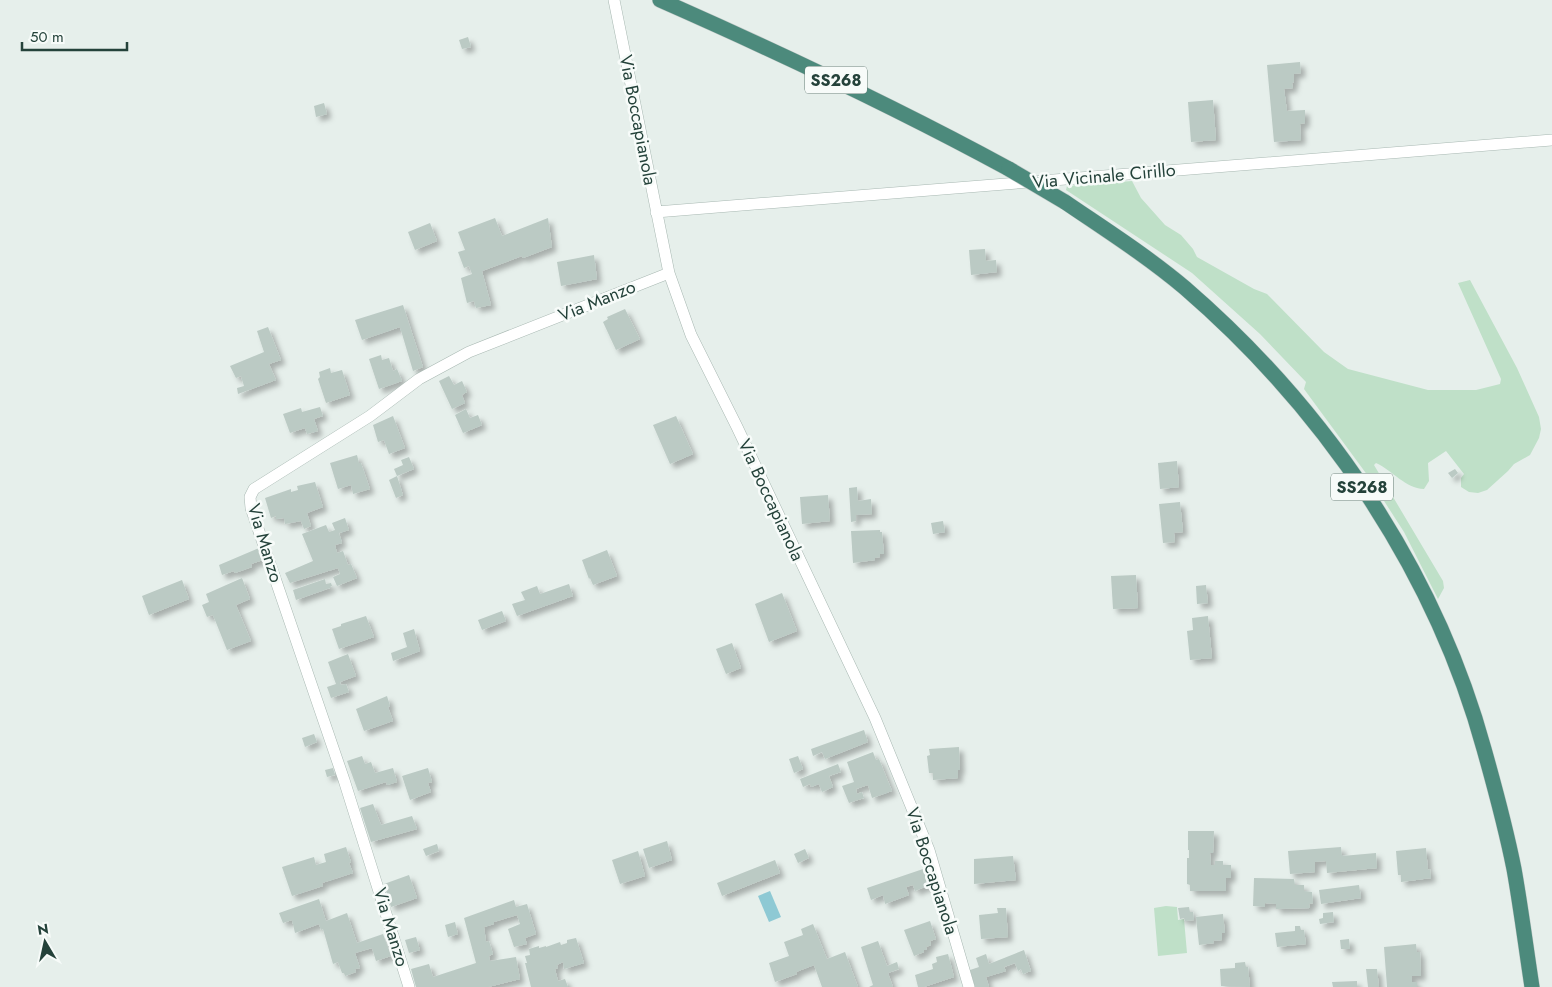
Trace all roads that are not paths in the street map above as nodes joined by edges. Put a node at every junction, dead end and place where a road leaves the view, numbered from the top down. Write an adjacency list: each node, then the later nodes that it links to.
1 (614, 0): 4 (street, Via Boccapianola)
2 (660, 0): 8 (highway, SS268, bridge)
3 (1552, 140): 4 (street, Via Vicinale Cirillo)
4 (656, 212): 5 (street, Via Boccapianola)
5 (669, 273): 6 (street, Via Manzo); 7 (street, Via Boccapianola)
6 (410, 987)
7 (969, 987)
8 (1532, 987)

